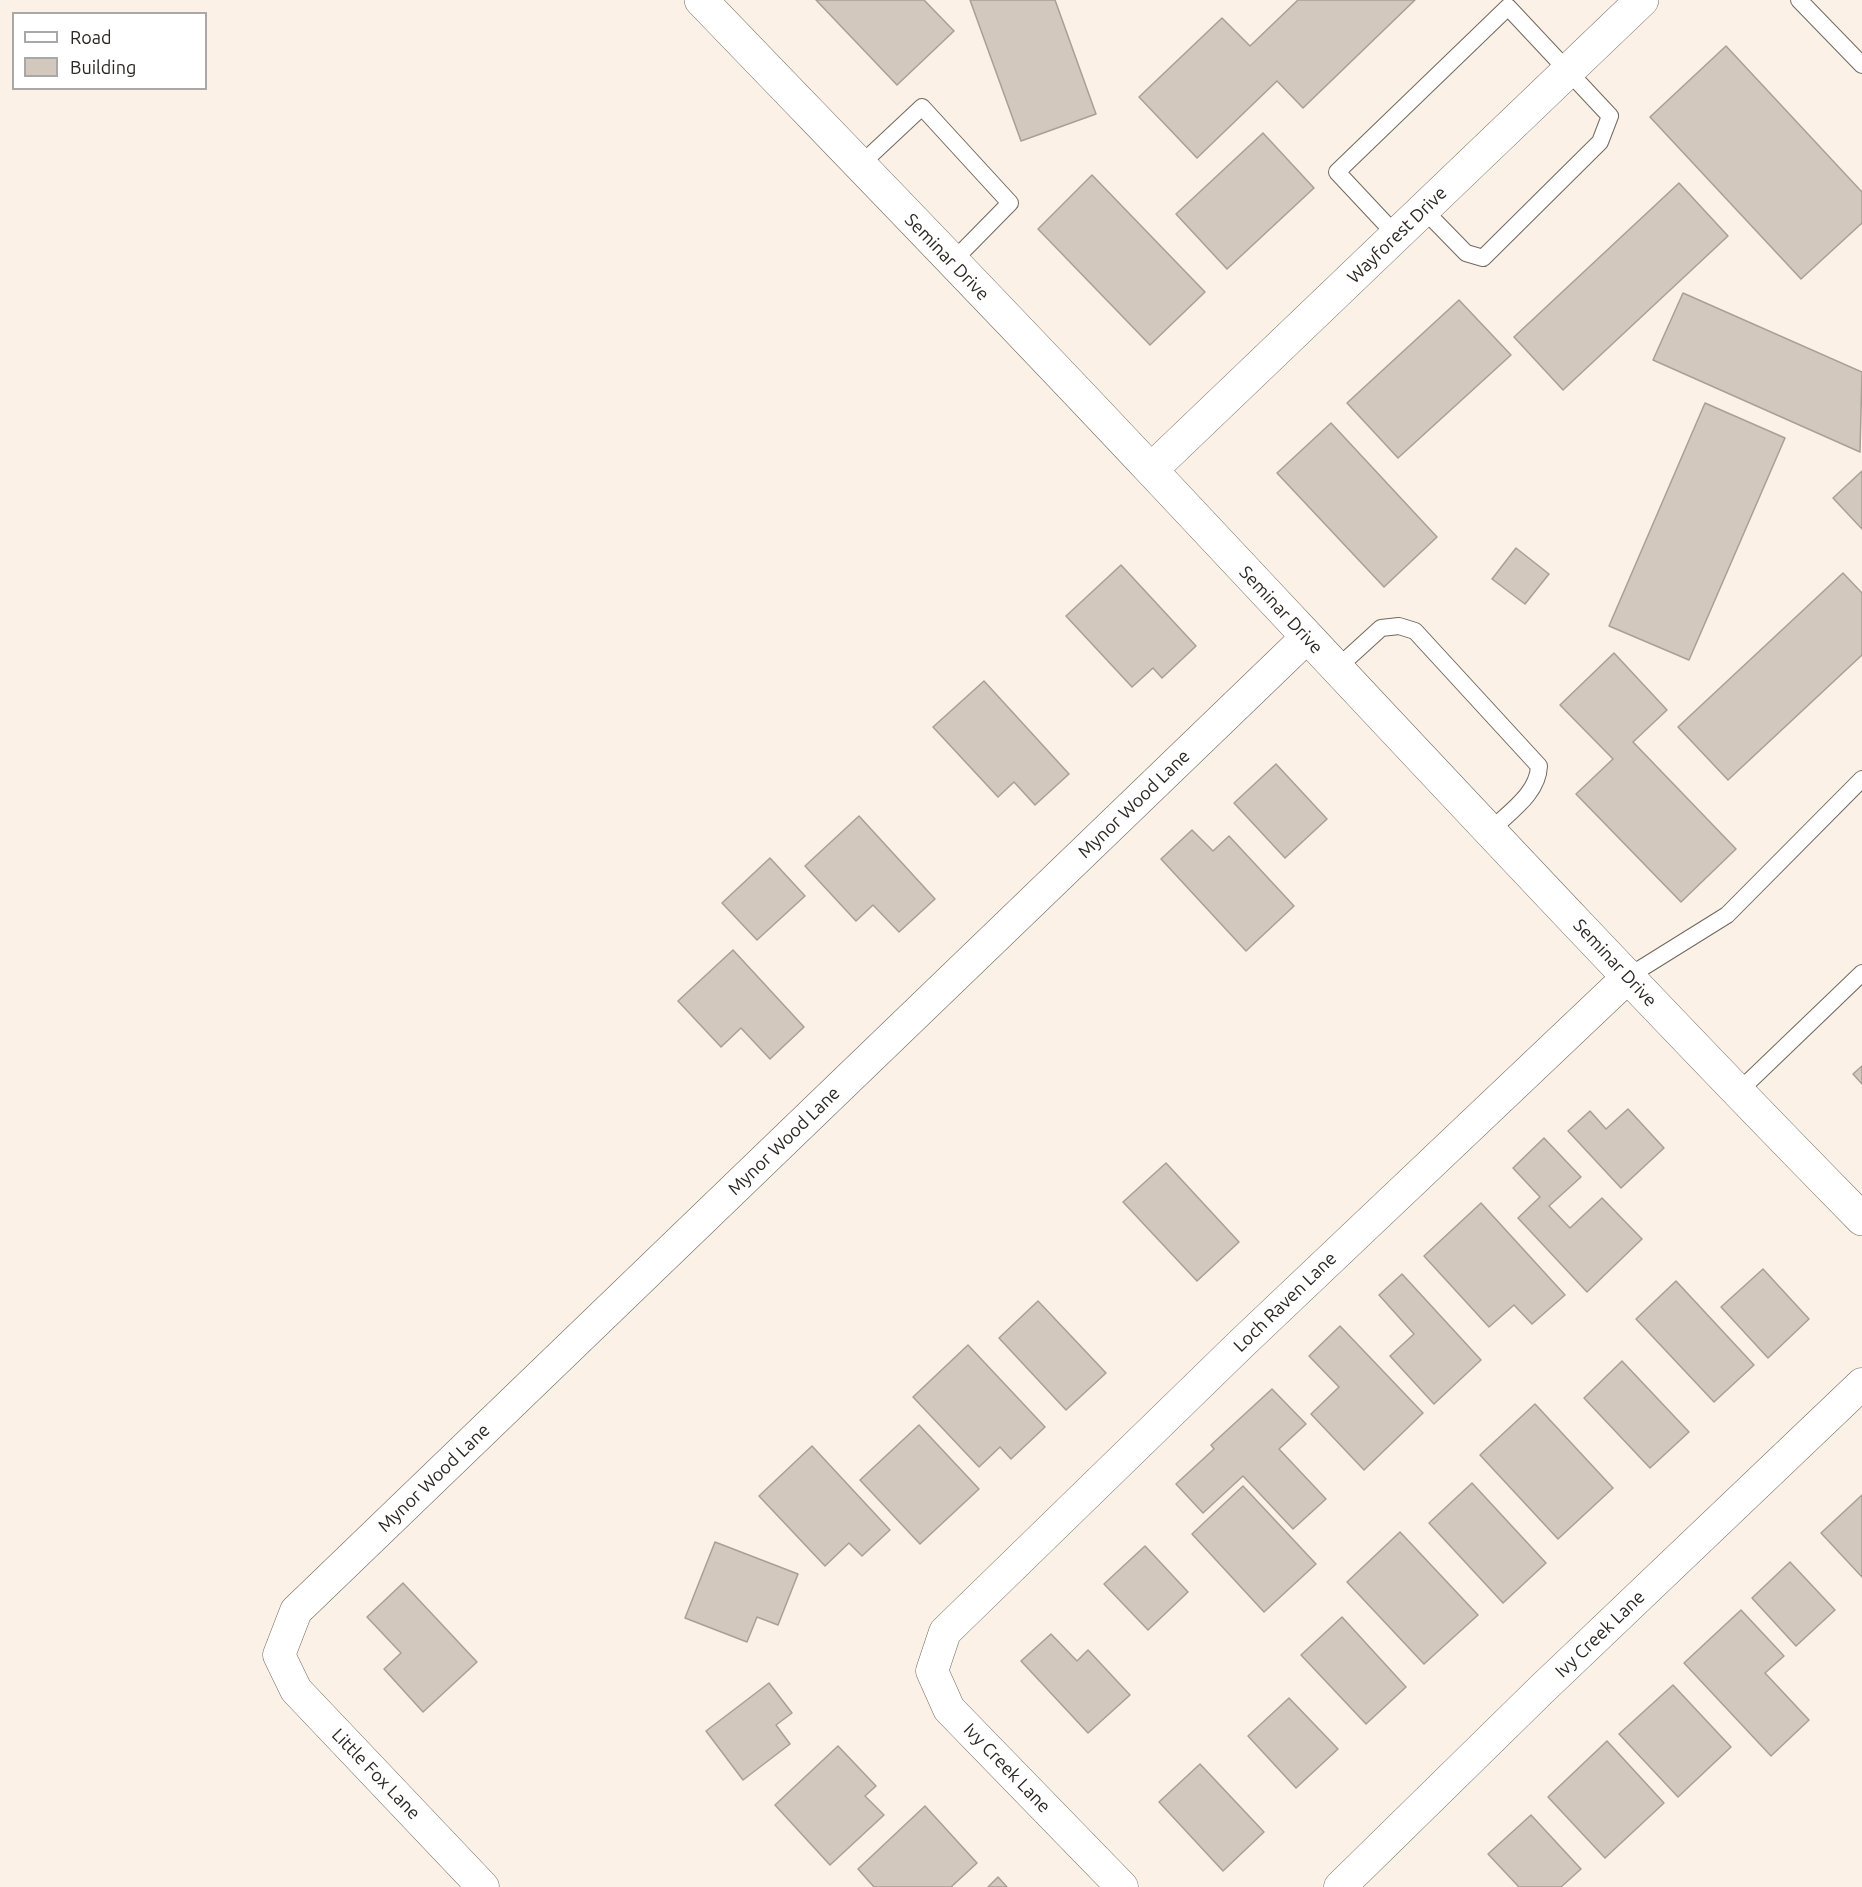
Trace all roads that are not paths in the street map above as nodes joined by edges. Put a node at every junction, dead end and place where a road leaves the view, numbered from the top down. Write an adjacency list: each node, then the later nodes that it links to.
1 (1642, 0): 5 (street, Wayforest Drive)
2 (1799, 0): 4 (lane)
3 (709, 3): 6 (street, Seminar Drive)
4 (1862, 65)
5 (1568, 71): 7 (street, Wayforest Drive); 7 (lane); 8 (lane)
6 (859, 166): 9 (street, Seminar Drive); 9 (lane)
7 (1423, 209): 8 (street, Wayforest Drive)
8 (1396, 235): 10 (street, Wayforest Drive)
9 (952, 262): 10 (street, Seminar Drive)
10 (1151, 470): 11 (street, Seminar Drive)
11 (1306, 638): 12 (street, Seminar Drive); 21 (street, Mynor Wood Lane)
12 (1336, 669): 14 (street, Seminar Drive); 14 (lane)
13 (1862, 778): 16 (lane)
14 (1490, 831): 16 (street, Seminar Drive)
15 (1862, 973): 17 (lane)
16 (1629, 976): 17 (street, Seminar Drive); 20 (street, Loch Raven Lane)
17 (1737, 1093): 18 (street, Seminar Drive)
18 (1862, 1220)
19 (1862, 1384): 24 (street, Ivy Creek Lane)
20 (945, 1632): 23 (street, Ivy Creek Lane)
21 (279, 1655): 22 (street, Little Fox Lane)
22 (483, 1887)
23 (1122, 1887)
24 (1340, 1887)

